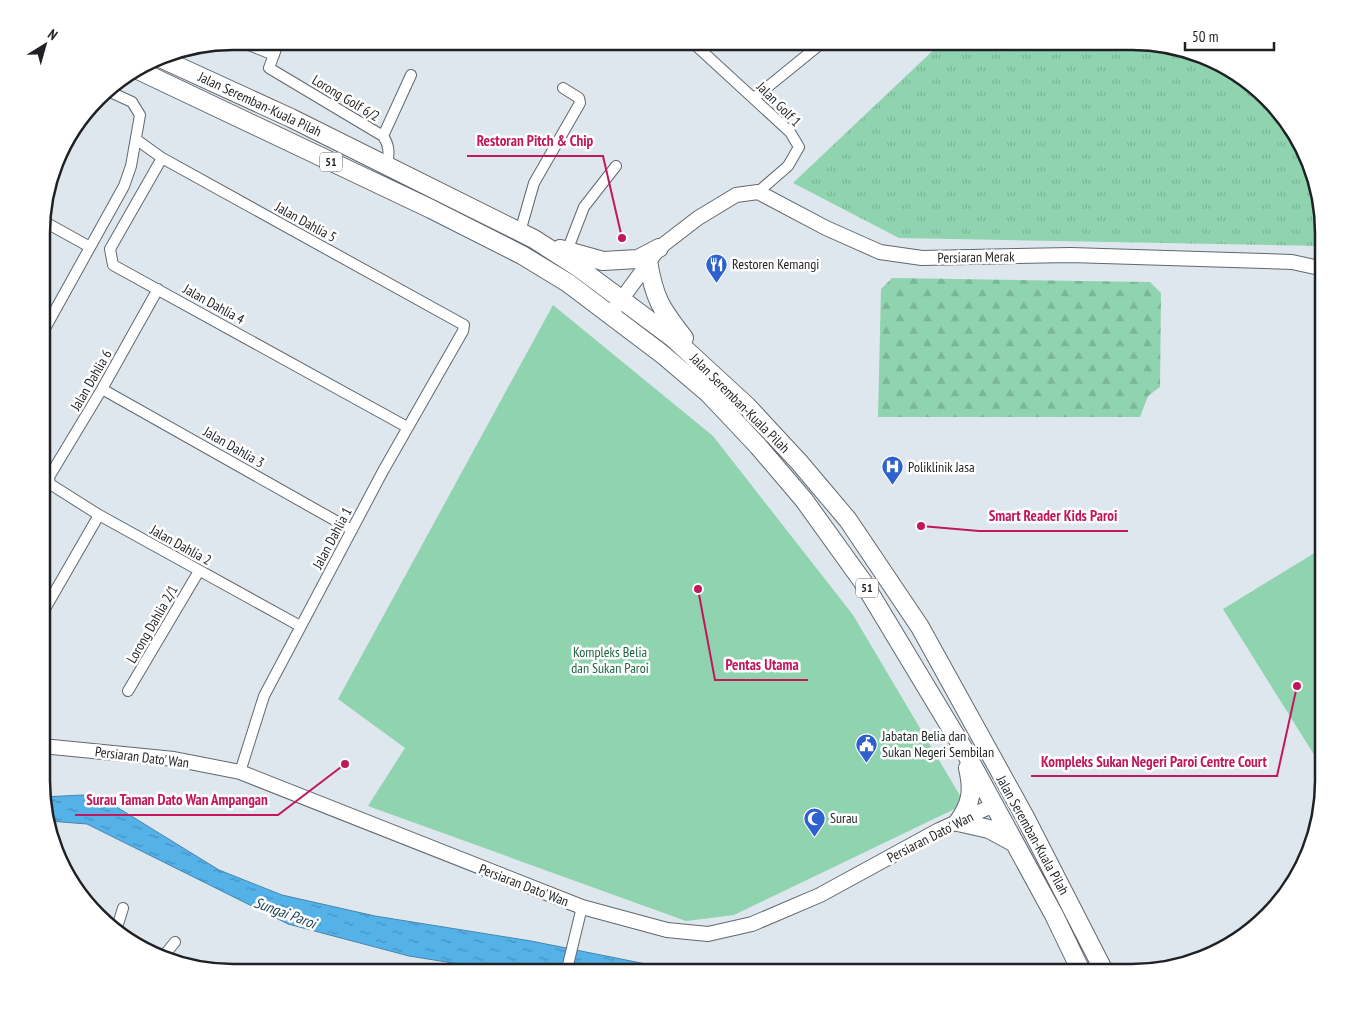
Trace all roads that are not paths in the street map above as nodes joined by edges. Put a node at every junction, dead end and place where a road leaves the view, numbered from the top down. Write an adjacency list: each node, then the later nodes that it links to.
1 (260, 50): 5 (street)
2 (276, 50): 5 (street)
3 (700, 50): 11 (street, Jalan Golf 1)
4 (812, 50): 11 (street)
5 (274, 56): 12 (street, Lorong Golf 6/2)
6 (169, 62): 15 (highway, Jalan Seremban-Kuala Pilah / 51)
7 (144, 73): 20 (highway, Jalan Seremban-Kuala Pilah / 51)
8 (411, 75): 12 (street)
9 (563, 88): 21 (street)
10 (114, 94): 13 (street)
11 (754, 98): 18 (street, Jalan Golf 1)
12 (382, 136): 15 (street, Lorong Golf 6/2)
13 (137, 140): 14 (street, Jalan Dahlia 5); 22 (street)
14 (162, 158): 26 (street, Jalan Dahlia 4); 30 (street, Jalan Dahlia 5)
15 (387, 166): 17 (highway, Jalan Seremban-Kuala Pilah / 51)
16 (616, 166): 23 (street)
17 (431, 188): 20 (highway); 21 (highway, Jalan Seremban-Kuala Pilah / 51)
18 (758, 192): 24 (street); 25 (street, Persiaran Merak)
19 (50, 226): 22 (street)
20 (477, 233): 28 (highway, Jalan Seremban-Kuala Pilah / 51)
21 (527, 236): 23 (highway); 27 (highway, Jalan Seremban-Kuala Pilah / 51)
22 (90, 247): 29 (street)
23 (568, 251): 24 (highway)
24 (653, 255): 27 (street); 32 (highway)
25 (1315, 267)
26 (158, 288): 31 (street, Jalan Dahlia 6); 33 (street, Jalan Dahlia 4)
27 (621, 299): 28 (street); 32 (highway, Jalan Seremban-Kuala Pilah / 51)
28 (610, 315): 43 (highway, Jalan Seremban-Kuala Pilah / 51)
29 (50, 319)
30 (464, 325): 33 (street, Jalan Dahlia 1)
31 (102, 388): 34 (street, Jalan Dahlia 6); 37 (street, Jalan Dahlia 3)
32 (737, 397): 45 (highway, Jalan Seremban-Kuala Pilah / 51)
33 (408, 428): 37 (street, Jalan Dahlia 1)
34 (50, 475)
35 (50, 484): 36 (street, Jalan Dahlia 2)
36 (99, 515): 38 (street, Jalan Dahlia 2); 39 (street)
37 (352, 530): 40 (street, Jalan Dahlia 1)
38 (199, 571): 40 (street, Jalan Dahlia 2); 41 (street, Lorong Dahlia 2/1)
39 (50, 600)
40 (300, 626): 44 (street, Jalan Dahlia 1)
41 (128, 691)
42 (50, 747): 44 (street, Persiaran Dato' Wan)
43 (963, 748): 46 (highway, Jalan Seremban-Kuala Pilah / 51); 47 (highway)
44 (240, 772): 49 (street, Persiaran Dato' Wan)
45 (1000, 775): 46 (highway); 56 (highway, Jalan Seremban-Kuala Pilah / 51)
46 (994, 805): 47 (street, Persiaran Dato' Wan); 48 (highway, Jalan Seremban-Kuala Pilah / 51)
47 (958, 822): 48 (highway); 49 (street, Persiaran Dato' Wan)
48 (1014, 844): 55 (highway, Jalan Seremban-Kuala Pilah / 51)
49 (582, 907): 54 (street)
50 (123, 908): 51 (street)
51 (118, 923)
52 (175, 942): 53 (street)
53 (167, 952)
54 (568, 964)
55 (1077, 964)
56 (1101, 964)

